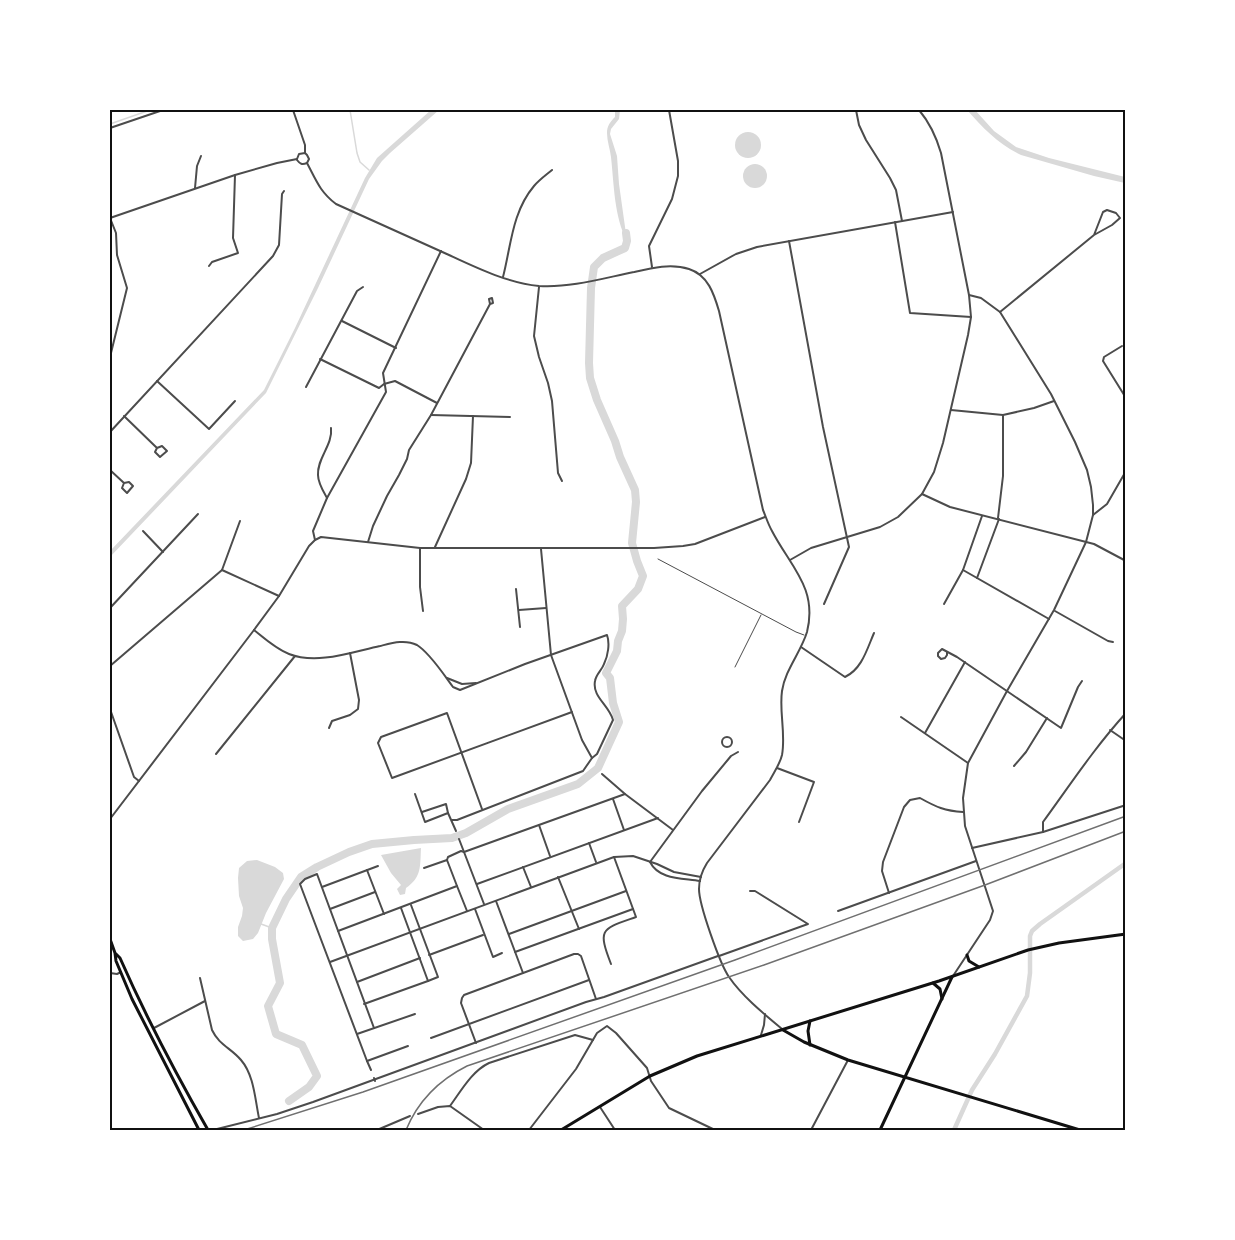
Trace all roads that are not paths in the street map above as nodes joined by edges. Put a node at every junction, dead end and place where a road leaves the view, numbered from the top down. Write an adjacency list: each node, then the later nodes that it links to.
1 (163, 110): 6 (street)
2 (293, 110): 7 (street)
3 (669, 110): 23 (street)
4 (856, 110): 17 (street)
5 (919, 110): 15 (street)
6 (110, 128)
7 (304, 153): 9 (street); 10 (street)
8 (201, 156): 13 (street)
9 (297, 159): 10 (street); 12 (street)
10 (307, 163): 21 (street)
11 (552, 170): 25 (street)
12 (235, 176): 13 (street); 22 (street)
13 (195, 189): 16 (street)
14 (284, 191): 37 (street)
15 (953, 212): 17 (street); 28 (street)
16 (110, 218): 35 (street)
17 (902, 221): 18 (street)
18 (895, 222): 20 (street); 31 (street)
19 (1094, 235): 19 (street); 30 (street)
20 (789, 242): 24 (street); 66 (street)
21 (441, 251): 25 (street); 34 (street)
22 (208, 266)
23 (652, 268): 24 (street); 26 (street)
24 (700, 274): 62 (street)
25 (503, 277): 26 (street)
26 (539, 286): 55 (street)
27 (363, 287): 32 (street)
28 (969, 296): 30 (street); 31 (street)
29 (490, 304): 43 (street)
30 (1000, 312): 41 (street)
31 (971, 317): 44 (street)
32 (341, 321): 34 (street); 36 (street)
33 (1122, 346): 40 (street)
34 (396, 348): 38 (street)
35 (110, 357)
36 (320, 359): 38 (street); 39 (street)
37 (157, 381): 42 (street); 47 (street)
38 (384, 384): 43 (street); 58 (street)
39 (306, 387)
40 (1125, 398)
41 (1055, 400): 46 (street); 61 (street)
42 (235, 401)
43 (437, 403): 45 (street)
44 (951, 410): 46 (street); 57 (street)
45 (431, 415): 48 (street); 68 (street)
46 (1003, 415): 63 (street)
47 (124, 416): 51 (street); 52 (street)
48 (473, 416): 49 (street); 71 (street)
49 (510, 417)
50 (331, 428): 58 (street)
51 (110, 432)
52 (157, 448)
53 (110, 470): 56 (street)
54 (1125, 471): 61 (street)
55 (562, 481)
56 (124, 483)
57 (922, 494): 60 (street); 66 (street)
58 (327, 498): 67 (street)
59 (198, 514): 73 (street)
60 (983, 515): 63 (street); 78 (street)
61 (1093, 515): 69 (street)
62 (766, 517): 72 (street); 75 (street)
63 (999, 519): 69 (street); 79 (street)
64 (240, 521): 77 (street)
65 (143, 531): 73 (street)
66 (847, 537): 75 (street); 82 (street)
67 (315, 540): 68 (street); 81 (street)
68 (368, 542): 70 (street)
69 (1086, 542): 76 (street); 87 (street)
70 (420, 548): 71 (street); 88 (street)
71 (435, 548): 72 (street)
72 (541, 549): 85 (street)
73 (163, 552): 84 (street)
74 (658, 559): 89 (lane)
75 (790, 560): 94 (street)
76 (1125, 561)
77 (222, 570): 81 (street); 102 (street)
78 (963, 570): 79 (street); 83 (street)
79 (977, 578): 90 (street)
80 (516, 589): 86 (street)
81 (279, 596): 92 (street)
82 (824, 604)
83 (944, 604)
84 (110, 608)
85 (546, 608): 86 (street); 99 (street)
86 (518, 610): 91 (street)
87 (1054, 610): 90 (street); 95 (street)
88 (423, 611)
89 (762, 614): 94 (lane); 103 (lane)
90 (1049, 619): 107 (street)
91 (520, 627)
92 (254, 630): 100 (street); 125 (street)
93 (874, 633): 96 (street)
94 (806, 635): 96 (street)
95 (1113, 642)
96 (801, 647): 123 (street)
97 (947, 652): 101 (street)
98 (350, 653): 100 (street); 104 (street); 113 (street)
99 (551, 655): 106 (street); 109 (street); 120 (street)
100 (295, 656): 119 (street)
101 (965, 662): 107 (street); 115 (street)
102 (110, 665)
103 (735, 667)
104 (445, 676): 106 (street); 106 (street)
105 (1082, 681): 112 (street)
106 (478, 682)
107 (1007, 691): 112 (street); 121 (street)
108 (110, 709): 125 (street)
109 (572, 711): 117 (street); 120 (street)
110 (1125, 714): 114 (street)
111 (901, 717): 115 (street)
112 (1047, 718): 122 (street)
113 (329, 728)
114 (1110, 730): 116 (street); 142 (street)
115 (925, 733): 121 (street)
116 (1125, 741)
117 (460, 752): 117 (street); 130 (street)
118 (738, 752): 140 (street)
119 (216, 754)
120 (592, 758): 130 (street)
121 (968, 763): 132 (street)
122 (1014, 766)
123 (777, 768): 137 (street); 157 (street)
124 (602, 774): 127 (street)
125 (139, 781): 135 (street)
126 (415, 794): 131 (street)
127 (625, 794): 128 (street); 134 (street)
128 (612, 798): 138 (street); 139 (street)
129 (1125, 805): 142 (street)
130 (482, 809): 136 (street)
131 (422, 812): 133 (street); 133 (street)
132 (963, 812): 145 (street); 167 (street)
133 (448, 813): 136 (street)
134 (658, 818): 139 (street); 140 (street)
135 (110, 819)
136 (452, 820): 141 (street)
137 (799, 822)
138 (539, 825): 146 (street); 147 (street)
139 (624, 830): 144 (street)
140 (673, 830): 151 (street)
141 (456, 831)
142 (1044, 832): 145 (street)
143 (459, 839): 146 (street)
144 (589, 843): 147 (street); 152 (street)
145 (972, 848): 150 (street)
146 (464, 852): 149 (street); 160 (street)
147 (550, 857): 154 (street)
148 (614, 857): 151 (street); 152 (street); 164 (street)
149 (447, 860): 155 (street); 161 (street)
150 (976, 861): 167 (street); 191 (street)
151 (650, 862): 157 (street); 159 (street)
152 (596, 863): 158 (street)
153 (378, 866): 156 (street)
154 (523, 867): 160 (street); 163 (street)
155 (424, 868)
156 (368, 870): 162 (street); 166 (street)
157 (701, 876): 159 (street)
158 (558, 877): 163 (street); 175 (street)
159 (700, 881): 194 (street)
160 (477, 884): 170 (street)
161 (457, 886): 169 (street); 177 (street)
162 (322, 887): 172 (street); 196 (street)
163 (531, 887): 168 (street)
164 (626, 891): 174 (street); 175 (street)
165 (750, 891): 194 (street)
166 (375, 892): 172 (street); 178 (street)
167 (890, 892): 176 (street)
168 (496, 901): 170 (street); 184 (street)
169 (411, 904): 171 (street); 179 (street)
170 (484, 905): 173 (street)
171 (401, 908): 178 (street); 182 (street)
172 (330, 909): 181 (street)
173 (475, 909): 177 (street); 183 (street)
174 (633, 909): 180 (street); 197 (street)
175 (572, 911): 180 (street); 184 (street)
176 (838, 911)
177 (467, 912): 179 (street)
178 (384, 914): 181 (street)
179 (420, 929): 182 (street); 192 (street)
180 (579, 929): 188 (street)
181 (338, 931): 193 (street)
182 (410, 932): 193 (street); 195 (street)
183 (484, 934): 190 (street); 192 (street)
184 (508, 934): 188 (street)
185 (1125, 934): 198 (main road)
186 (110, 939): 189 (main road)
187 (507, 951): 188 (street)
188 (515, 951): 202 (street)
189 (115, 953): 199 (main road); 200 (main road)
190 (502, 953)
191 (967, 954): 198 (main road); 203 (street)
192 (429, 955): 206 (street)
193 (347, 956): 196 (street); 207 (street)
194 (719, 956): 209 (street); 214 (street)
195 (420, 958): 206 (street); 207 (street)
196 (330, 962): 220 (street)
197 (611, 964)
198 (979, 967): 203 (main road)
199 (126, 970): 200 (main road); 217 (main road)
200 (121, 972): 201 (street); 237 (main road)
201 (110, 973)
202 (523, 973): 205 (street); 216 (street)
203 (952, 977): 208 (main road); 210 (main road)
204 (200, 978): 211 (street)
205 (589, 980): 209 (street); 216 (street)
206 (428, 981): 212 (street)
207 (357, 982): 212 (street)
208 (933, 983): 210 (main road); 215 (main road)
209 (596, 1000): 224 (street)
210 (942, 1000): 231 (main road)
211 (205, 1001): 217 (street); 236 (street)
212 (364, 1004): 218 (street)
213 (415, 1014): 218 (street)
214 (765, 1014): 219 (street); 221 (street)
215 (810, 1021): 219 (main road); 225 (main road)
216 (469, 1024): 222 (street); 224 (street)
217 (153, 1028): 238 (main road)
218 (374, 1028): 220 (street)
219 (783, 1030): 221 (main road); 225 (main road)
220 (357, 1034): 228 (street)
221 (760, 1037): 230 (main road)
222 (431, 1038)
223 (593, 1040): 230 (street); 232 (street); 242 (street)
224 (476, 1043): 236 (street)
225 (810, 1045): 227 (main road)
226 (408, 1046): 228 (street)
227 (848, 1060): 231 (main road); 246 (street)
228 (367, 1061): 229 (street)
229 (371, 1070)
230 (650, 1076): 233 (main road); 245 (street)
231 (905, 1078): 247 (main road); 248 (main road)
232 (450, 1106): 234 (street); 241 (street)
233 (600, 1107): 243 (main road); 244 (street)
234 (418, 1114)
235 (410, 1116): 240 (street)
236 (259, 1118): 239 (street)
237 (199, 1131)
238 (208, 1131)
239 (213, 1131)
240 (377, 1131)
241 (484, 1131)
242 (529, 1131)
243 (561, 1131)
244 (615, 1131)
245 (715, 1131)
246 (811, 1131)
247 (880, 1131)
248 (1080, 1131)

